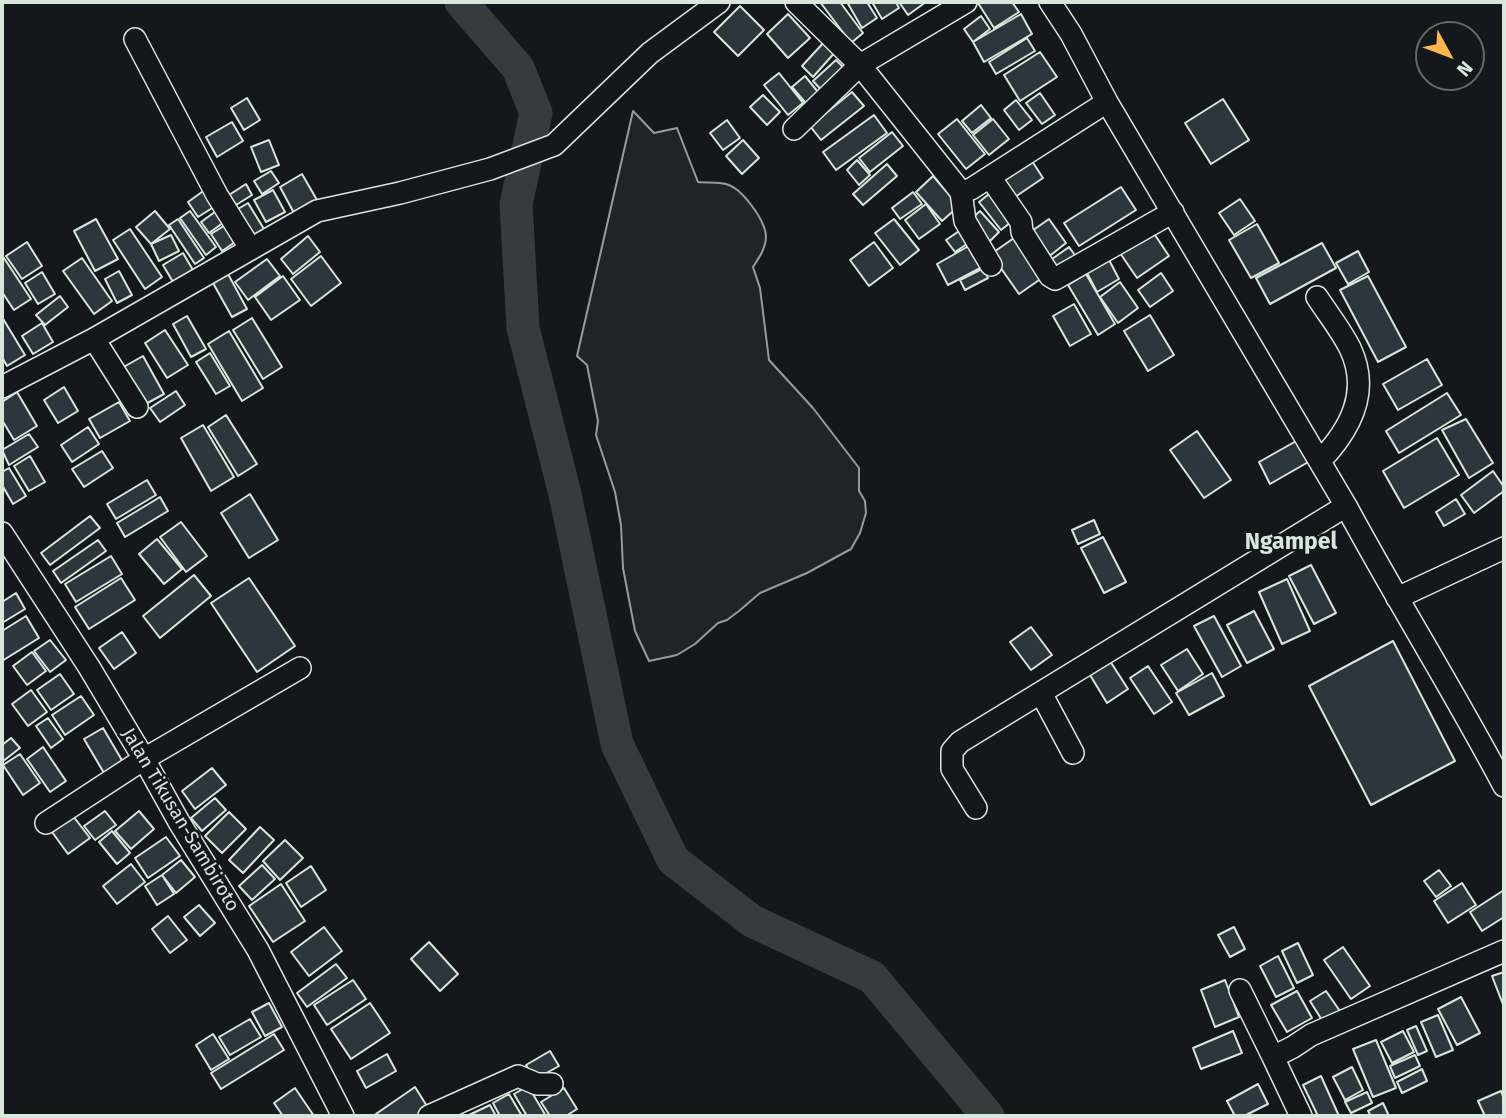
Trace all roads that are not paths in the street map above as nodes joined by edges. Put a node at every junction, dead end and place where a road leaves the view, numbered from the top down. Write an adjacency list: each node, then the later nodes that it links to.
1 (719, 2): 12 (street)
2 (796, 2): 6 (street)
3 (966, 2): 6 (street)
4 (1050, 2): 7 (street)
5 (135, 38): 12 (street)
6 (860, 65): 8 (street); 10 (street)
7 (1107, 102): 9 (street); 11 (street)
8 (794, 129)
9 (990, 177): 10 (street); 11 (street)
10 (961, 192): 13 (street)
11 (1173, 212): 18 (street)
12 (250, 248): 15 (street)
13 (991, 265)
14 (1317, 297): 18 (street)
15 (94, 339): 16 (street); 17 (street)
16 (2, 387)
17 (137, 407)
18 (1320, 461): 19 (street)
19 (1346, 506): 22 (street); 24 (street)
20 (2, 533): 26 (street, Jalan Tikusan-Sambiroto)
21 (1504, 548): 22 (street)
22 (1397, 598): 27 (street)
23 (300, 668): 26 (street)
24 (1041, 693): 25 (street); 28 (street)
25 (1073, 753)
26 (144, 759): 29 (street); 34 (street, Jalan Tikusan-Sambiroto)
27 (1504, 786)
28 (976, 808)
29 (46, 823)
30 (1504, 951): 32 (street)
31 (1240, 990): 32 (street)
32 (1273, 1057): 36 (street)
33 (552, 1084): 35 (street)
34 (344, 1116)
35 (429, 1116)
36 (1301, 1116)

